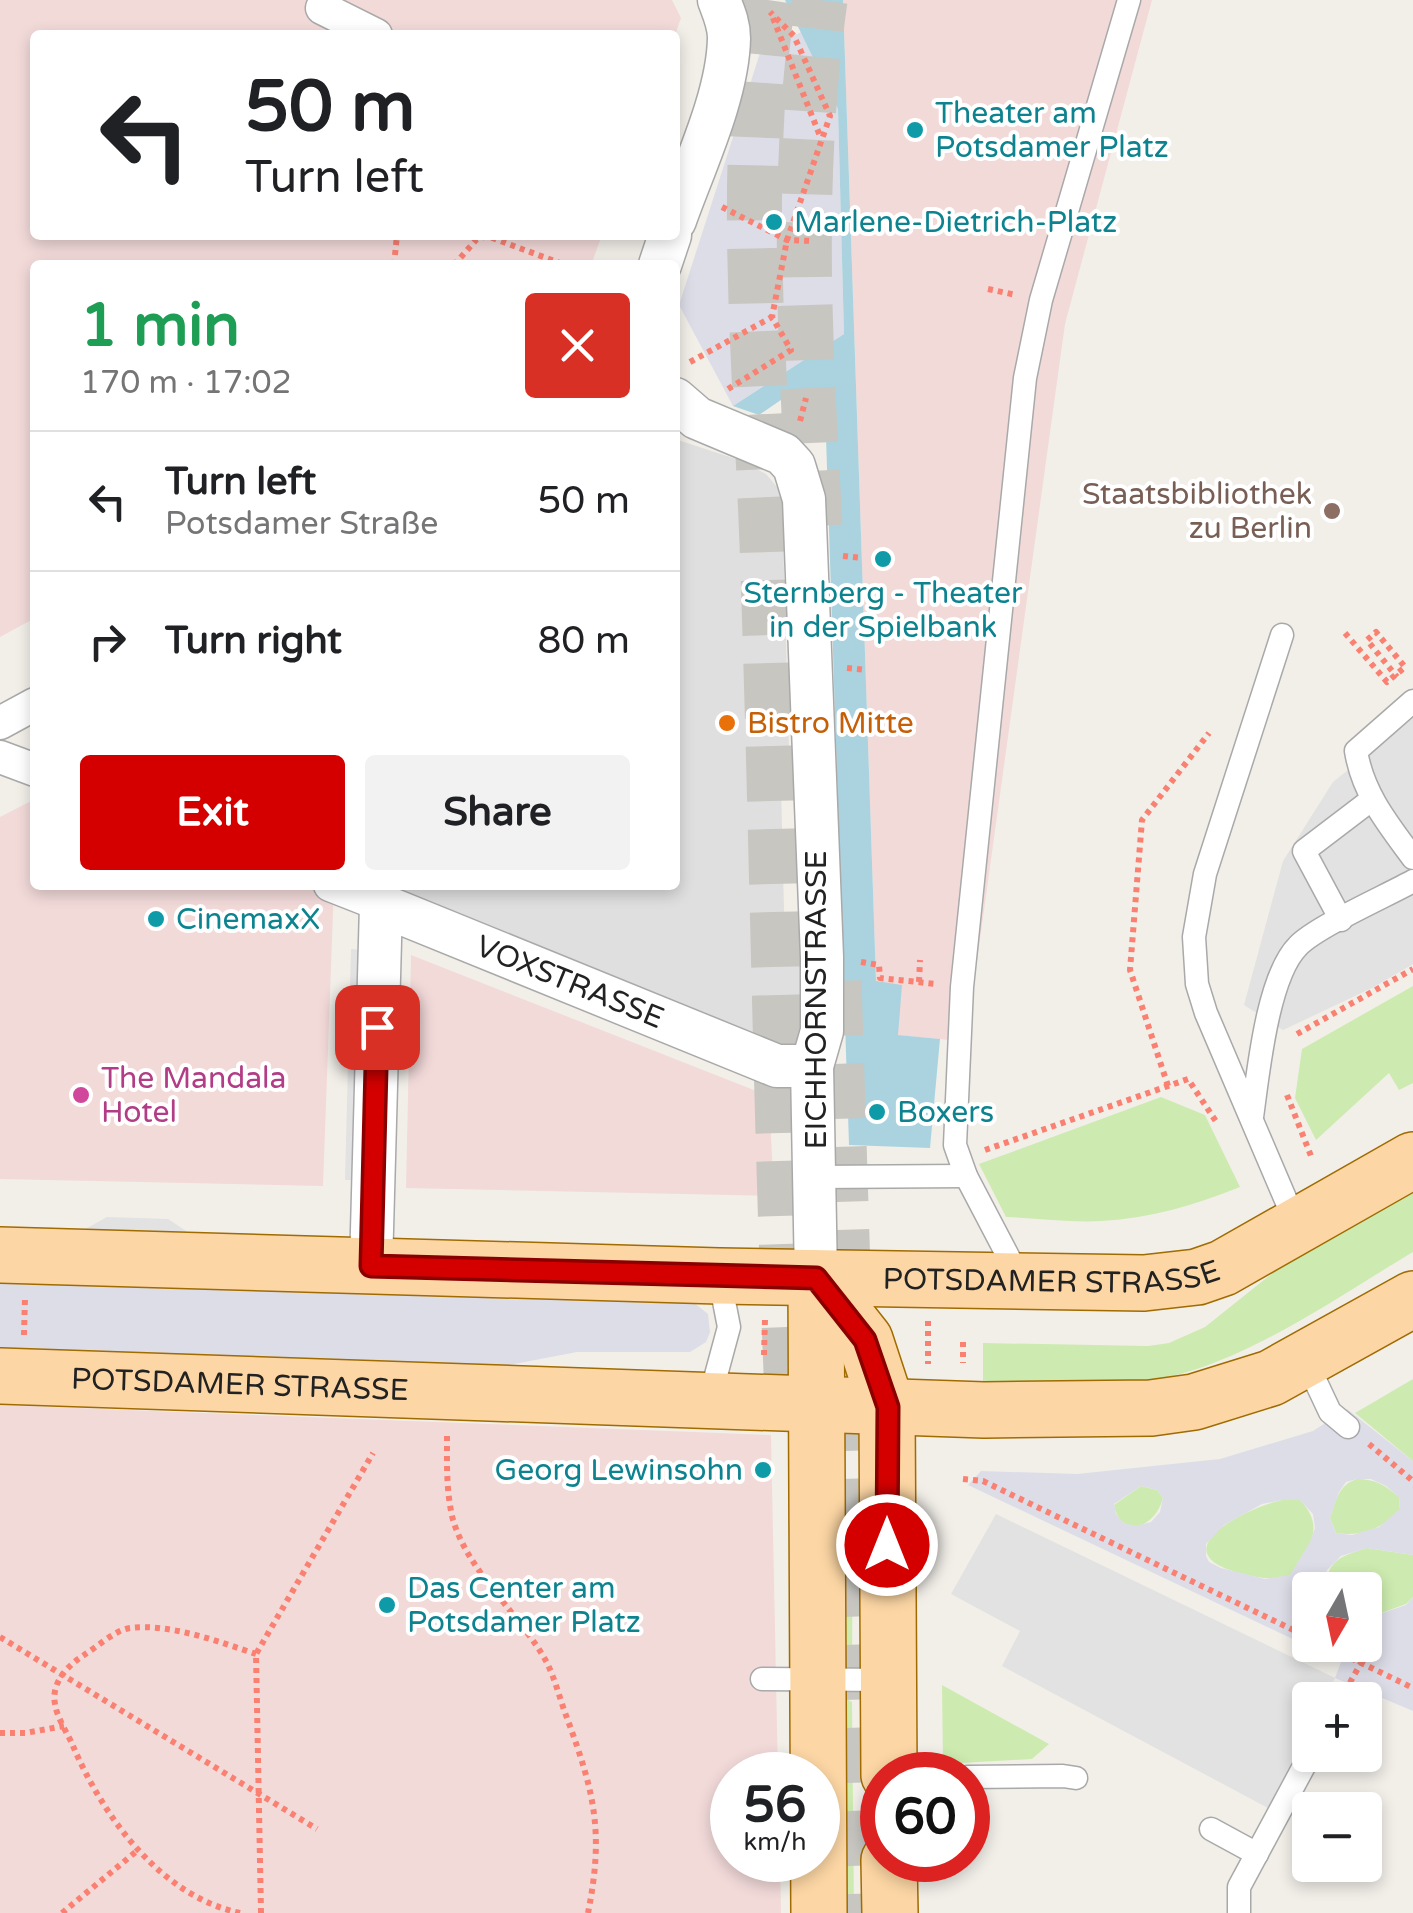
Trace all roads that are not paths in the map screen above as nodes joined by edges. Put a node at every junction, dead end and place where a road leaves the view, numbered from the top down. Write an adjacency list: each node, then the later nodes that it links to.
1 (1129, 0): 22 (lane)
2 (322, 8): 4 (street)
3 (724, 20): 5 (street)
4 (366, 30)
5 (687, 200)
6 (680, 403): 19 (street, EICHHORNSTRASSE)
7 (1282, 635): 20 (lane)
8 (1413, 700): 13 (lane)
9 (30, 707): 10 (street)
10 (0, 723)
11 (0, 756): 12 (street)
12 (30, 768)
13 (1371, 800): 14 (lane); 18 (lane)
14 (1413, 858)
15 (1413, 881): 18 (lane)
16 (356, 890): 17 (street, VOXSTRASSE)
17 (381, 895): 19 (street, VOXSTRASSE); 25 (street)
18 (1341, 920): 20 (lane)
19 (812, 1066): 23 (street, EICHHORNSTRASSE)
20 (1252, 1121): 24 (lane)
21 (1413, 1160): 24 (main road, POTSDAMER STRASSE)
22 (963, 1167): 23 (lane); 29 (lane)
23 (816, 1177): 28 (street, EICHHORNSTRASSE)
24 (1297, 1226): 29 (main road, POTSDAMER STRASSE)
25 (371, 1266): 26 (main road, POTSDAMER STRASSE); 27 (main road, POTSDAMER STRASSE)
26 (13, 1268)
27 (720, 1276): 28 (main road, POTSDAMER STRASSE); 33 (lane)
28 (816, 1278): 29 (main road, POTSDAMER STRASSE); 34 (main road, EICHHORNSTRASSE); 35 (main road)
29 (1021, 1281)
30 (1413, 1299): 31 (main road, POTSDAMER STRASSE)
31 (1306, 1360): 35 (main road, POTSDAMER STRASSE); 36 (lane)
32 (12, 1363): 33 (main road, POTSDAMER STRASSE)
33 (710, 1401): 34 (main road, POTSDAMER STRASSE)
34 (818, 1404): 35 (main road, POTSDAMER STRASSE); 38 (main road, EICHHORNSTRASSE)
35 (888, 1407): 39 (main road)
36 (1348, 1427)
37 (762, 1679): 38 (lane)
38 (819, 1680): 39 (lane); 47 (main road, EICHHORNSTRASSE)
39 (888, 1680): 40 (main road)
40 (889, 1752)
41 (1301, 1772): 45 (lane)
42 (990, 1776): 43 (lane)
43 (1076, 1778)
44 (1211, 1829): 45 (lane)
45 (1257, 1854): 49 (lane)
46 (889, 1882): 48 (main road)
47 (820, 1913)
48 (890, 1913)
49 (1239, 1913)

